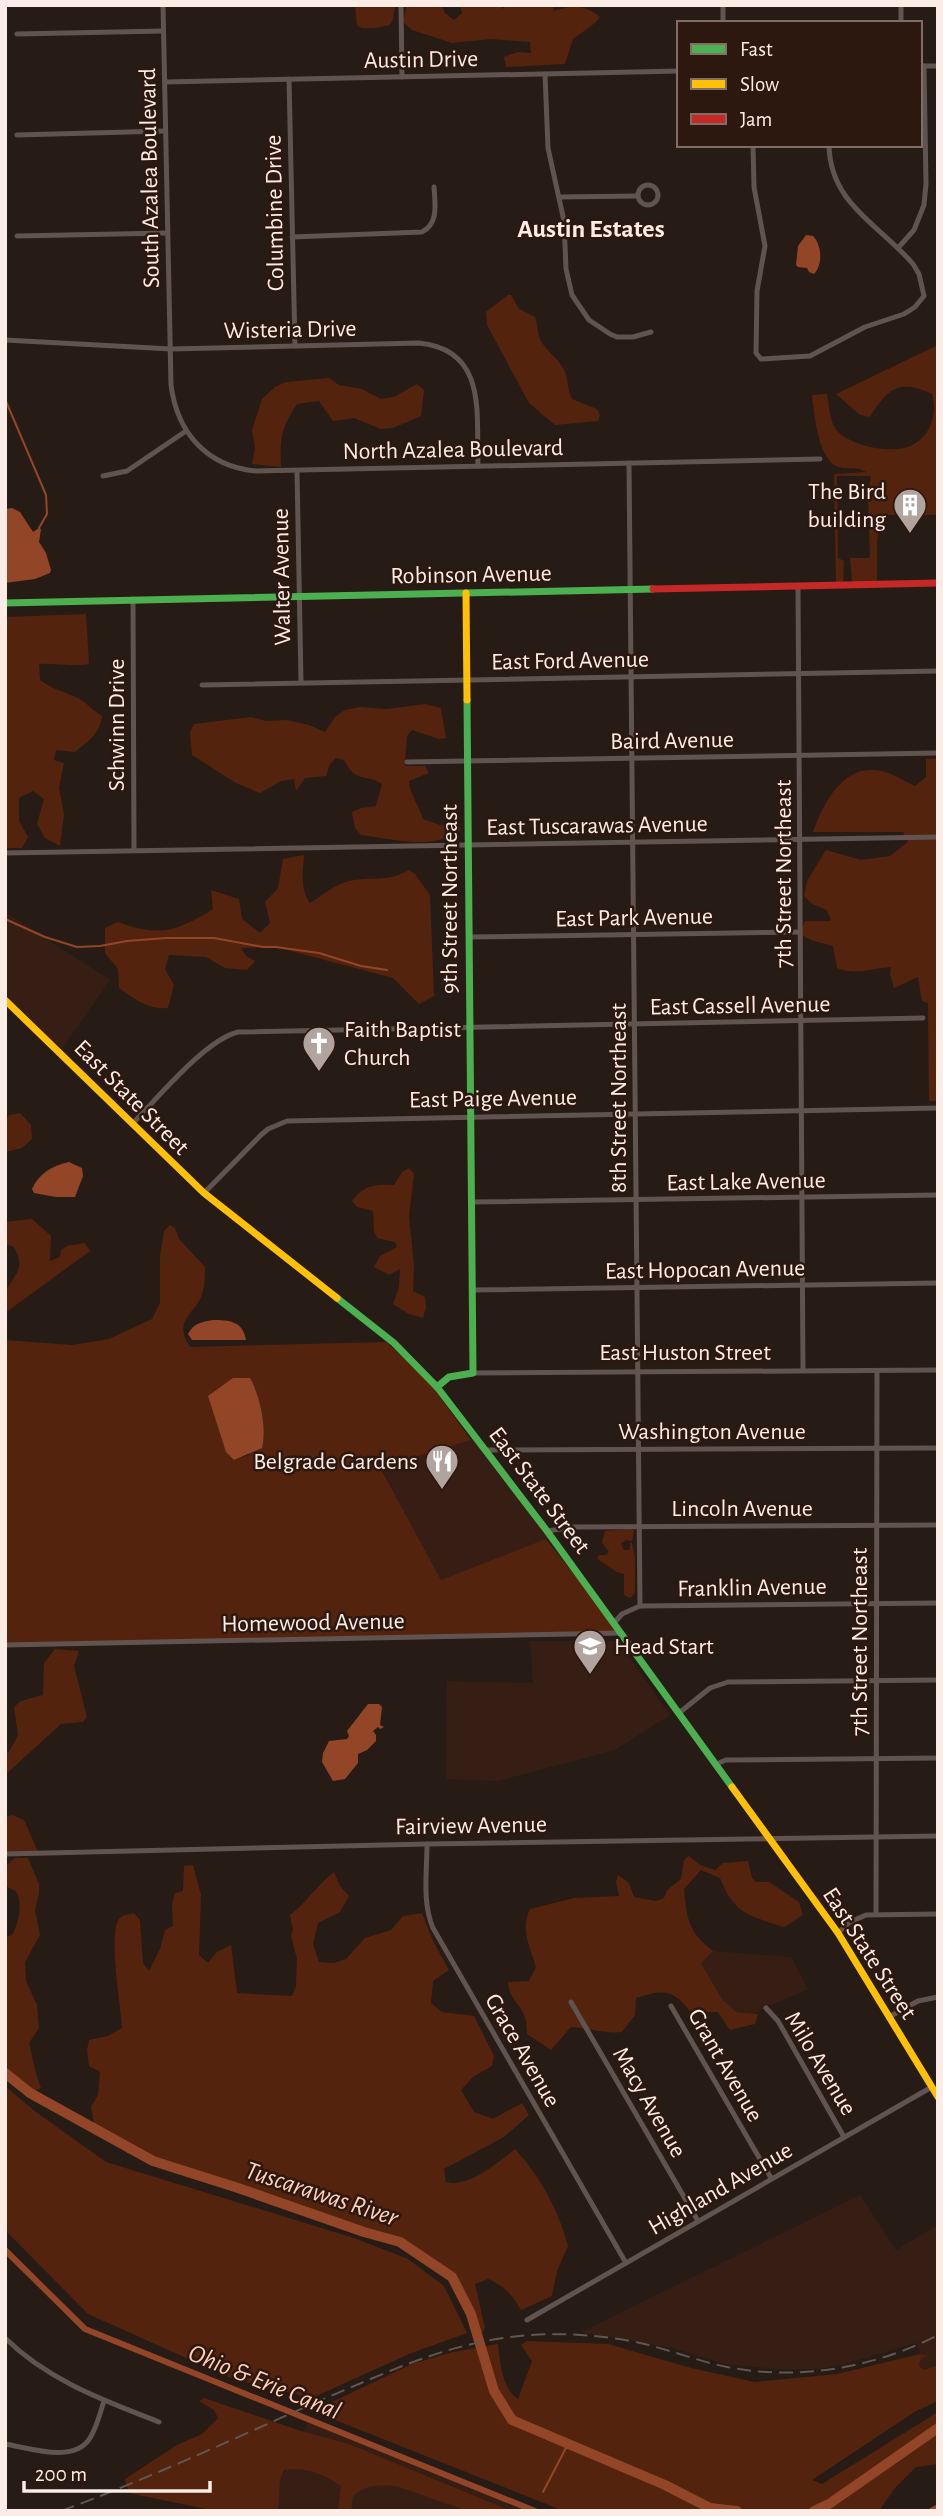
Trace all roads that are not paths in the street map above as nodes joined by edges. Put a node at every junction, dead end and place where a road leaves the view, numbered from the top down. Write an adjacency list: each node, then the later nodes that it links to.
1 (163, 5): 3 (street, South Azalea Boulevard)
2 (401, 5): 9 (street)
3 (163, 31): 4 (street); 11 (street, South Azalea Boulevard)
4 (17, 34)
5 (922, 66): 6 (street); 12 (street)
6 (938, 66)
7 (677, 71): 8 (street, Austin Drive)
8 (545, 74): 9 (street, Austin Drive); 19 (street)
9 (402, 77): 10 (street, Austin Drive)
10 (289, 79): 11 (street, Austin Drive); 22 (street, Columbine Drive)
11 (165, 82): 13 (street, South Azalea Boulevard)
12 (923, 117): 23 (street)
13 (165, 131): 14 (street); 20 (street, South Azalea Boulevard)
14 (17, 135)
15 (753, 147): 23 (street)
16 (829, 147): 23 (street)
17 (434, 187): 22 (street)
18 (638, 196): 19 (street)
19 (560, 197): 24 (street)
20 (167, 233): 21 (street); 27 (street, South Azalea Boulevard)
21 (17, 236)
22 (292, 237): 26 (street, Columbine Drive)
23 (898, 248)
24 (651, 332)
25 (5, 340): 27 (street, Wisteria Drive)
26 (295, 346): 27 (street, Wisteria Drive); 31 (street, Wisteria Drive)
27 (170, 349): 28 (street, North Azalea Boulevard)
28 (186, 431): 32 (street, North Azalea Boulevard); 33 (street)
29 (820, 459): 30 (street, North Azalea Boulevard)
30 (629, 463): 31 (street, North Azalea Boulevard); 36 (street, 8th Street Northeast)
31 (478, 467): 32 (street, North Azalea Boulevard)
32 (297, 471): 38 (street, Walter Avenue)
33 (103, 476)
34 (938, 583): 35 (street, Robinson Avenue)
35 (798, 587): 36 (street, Robinson Avenue); 42 (street, 7th Street Northeast)
36 (632, 590): 37 (street, Robinson Avenue); 43 (street, 8th Street Northeast)
37 (466, 593): 38 (street, Robinson Avenue); 44 (street, 9th Street Northeast)
38 (300, 595): 39 (street, Robinson Avenue); 45 (street, Walter Avenue)
39 (133, 599): 40 (street, Robinson Avenue); 56 (street, Schwinn Drive)
40 (5, 603)
41 (938, 671): 42 (street, East Ford Avenue)
42 (799, 674): 43 (street, East Ford Avenue); 48 (street, 7th Street Northeast)
43 (632, 676): 44 (street, East Ford Avenue); 49 (street, 8th Street Northeast)
44 (466, 680): 45 (street, East Ford Avenue); 50 (street, 9th Street Northeast)
45 (300, 682): 46 (street, East Ford Avenue)
46 (202, 685)
47 (938, 753): 48 (street, Baird Avenue)
48 (800, 755): 49 (street, Baird Avenue); 53 (street, 7th Street Northeast)
49 (633, 758): 50 (street, Baird Avenue); 54 (street, 8th Street Northeast)
50 (467, 761): 51 (street, Baird Avenue); 55 (street, 9th Street Northeast)
51 (407, 762)
52 (938, 836): 53 (street, East Tuscarawas Avenue)
53 (800, 839): 54 (street, East Tuscarawas Avenue); 58 (street, 7th Street Northeast)
54 (634, 842): 55 (street, East Tuscarawas Avenue); 59 (street, 8th Street Northeast)
55 (468, 844): 56 (street, East Tuscarawas Avenue); 60 (street, 9th Street Northeast)
56 (134, 850): 57 (street, East Tuscarawas Avenue)
57 (5, 853)
58 (800, 932): 59 (street, East Park Avenue); 63 (street, 7th Street Northeast)
59 (634, 934): 60 (street, East Park Avenue); 64 (street, 8th Street Northeast)
60 (469, 937): 65 (street, 9th Street Northeast)
61 (5, 1000): 70 (street, East State Street)
62 (923, 1018): 63 (street, East Cassell Avenue)
63 (802, 1021): 64 (street, East Cassell Avenue); 67 (street, 7th Street Northeast)
64 (635, 1024): 65 (street, East Cassell Avenue); 68 (street, 8th Street Northeast)
65 (469, 1027): 69 (street, 9th Street Northeast); 70 (street, East Cassell Avenue)
66 (938, 1108): 67 (street, East Paige Avenue)
67 (802, 1110): 68 (street, East Paige Avenue); 73 (street, 7th Street Northeast)
68 (636, 1113): 69 (street, East Paige Avenue); 74 (street, 8th Street Northeast)
69 (470, 1116): 71 (street, East Paige Avenue); 75 (street, 9th Street Northeast)
70 (132, 1124): 71 (street, East State Street)
71 (204, 1193): 85 (street, East State Street)
72 (938, 1195): 73 (street, East Lake Avenue)
73 (802, 1197): 74 (street, East Lake Avenue); 77 (street, 7th Street Northeast)
74 (636, 1201): 75 (street, East Lake Avenue); 78 (street, 8th Street Northeast)
75 (471, 1202): 79 (street, 9th Street Northeast)
76 (938, 1283): 77 (street, East Hopocan Avenue)
77 (803, 1285): 78 (street, East Hopocan Avenue); 80 (street, 7th Street Northeast)
78 (637, 1287): 79 (street, East Hopocan Avenue); 82 (street, 8th Street Northeast)
79 (472, 1290): 84 (street, 9th Street Northeast)
80 (803, 1370): 82 (street, East Huston Street); 83 (street, East Huston Street)
81 (938, 1370): 83 (street, East Huston Street)
82 (638, 1371): 84 (street, East Huston Street); 88 (street, 8th Street Northeast)
83 (877, 1371): 86 (street, 7th Street Northeast)
84 (473, 1373): 85 (street, East Huston Street)
85 (437, 1387): 89 (street, East State Street)
86 (877, 1448): 87 (street, Washington Avenue); 88 (street, Washington Avenue); 90 (street, 7th Street Northeast)
87 (938, 1448)
88 (638, 1449): 89 (street, Washington Avenue); 92 (street, 8th Street Northeast)
89 (486, 1450): 93 (street, East State Street)
90 (877, 1525): 91 (street, Lincoln Avenue); 92 (street, Lincoln Avenue); 94 (street, 7th Street Northeast)
91 (938, 1525)
92 (639, 1526): 93 (street, Lincoln Avenue); 96 (street, 8th Street Northeast)
93 (547, 1531): 97 (street, East State Street)
94 (877, 1603): 95 (street, Franklin Avenue); 96 (street, Franklin Avenue); 101 (street, 7th Street Northeast)
95 (938, 1603)
96 (639, 1606): 97 (street)
97 (614, 1623): 98 (street, East State Street)
98 (621, 1633): 99 (street, Homewood Avenue); 102 (street, East State Street)
99 (5, 1645)
100 (938, 1680): 101 (street)
101 (877, 1681): 102 (street); 103 (street, 7th Street Northeast)
102 (679, 1713): 105 (street, East State Street)
103 (877, 1758): 104 (street); 105 (street); 106 (street, 7th Street Northeast)
104 (938, 1758)
105 (716, 1765): 108 (street, East State Street)
106 (876, 1836): 107 (street, Fairview Avenue); 108 (street, Fairview Avenue); 111 (street, 7th Street Northeast)
107 (938, 1836)
108 (769, 1837): 109 (street, Fairview Avenue); 113 (street, East State Street)
109 (427, 1844): 110 (street, Fairview Avenue); 124 (street, Grace Avenue)
110 (5, 1854)
111 (876, 1914): 112 (street); 113 (street)
112 (938, 1914)
113 (838, 1933): 118 (street, East State Street)
114 (938, 1997): 118 (street)
115 (571, 2002): 123 (street, Macy Avenue)
116 (671, 2006): 122 (street, Grant Avenue)
117 (766, 2008): 121 (street, Milo Avenue)
118 (890, 2017): 119 (street, East State Street)
119 (930, 2088): 120 (street, East State Street); 121 (street, Highland Avenue)
120 (938, 2097)
121 (844, 2137): 122 (street, Highland Avenue)
122 (771, 2179): 123 (street, Highland Avenue)
123 (698, 2221): 124 (street, Highland Avenue)
124 (626, 2263): 125 (street, Highland Avenue)
125 (527, 2319)
126 (5, 2338): 127 (street)
127 (104, 2401): 128 (street); 129 (street)
128 (159, 2423)
129 (5, 2444)

